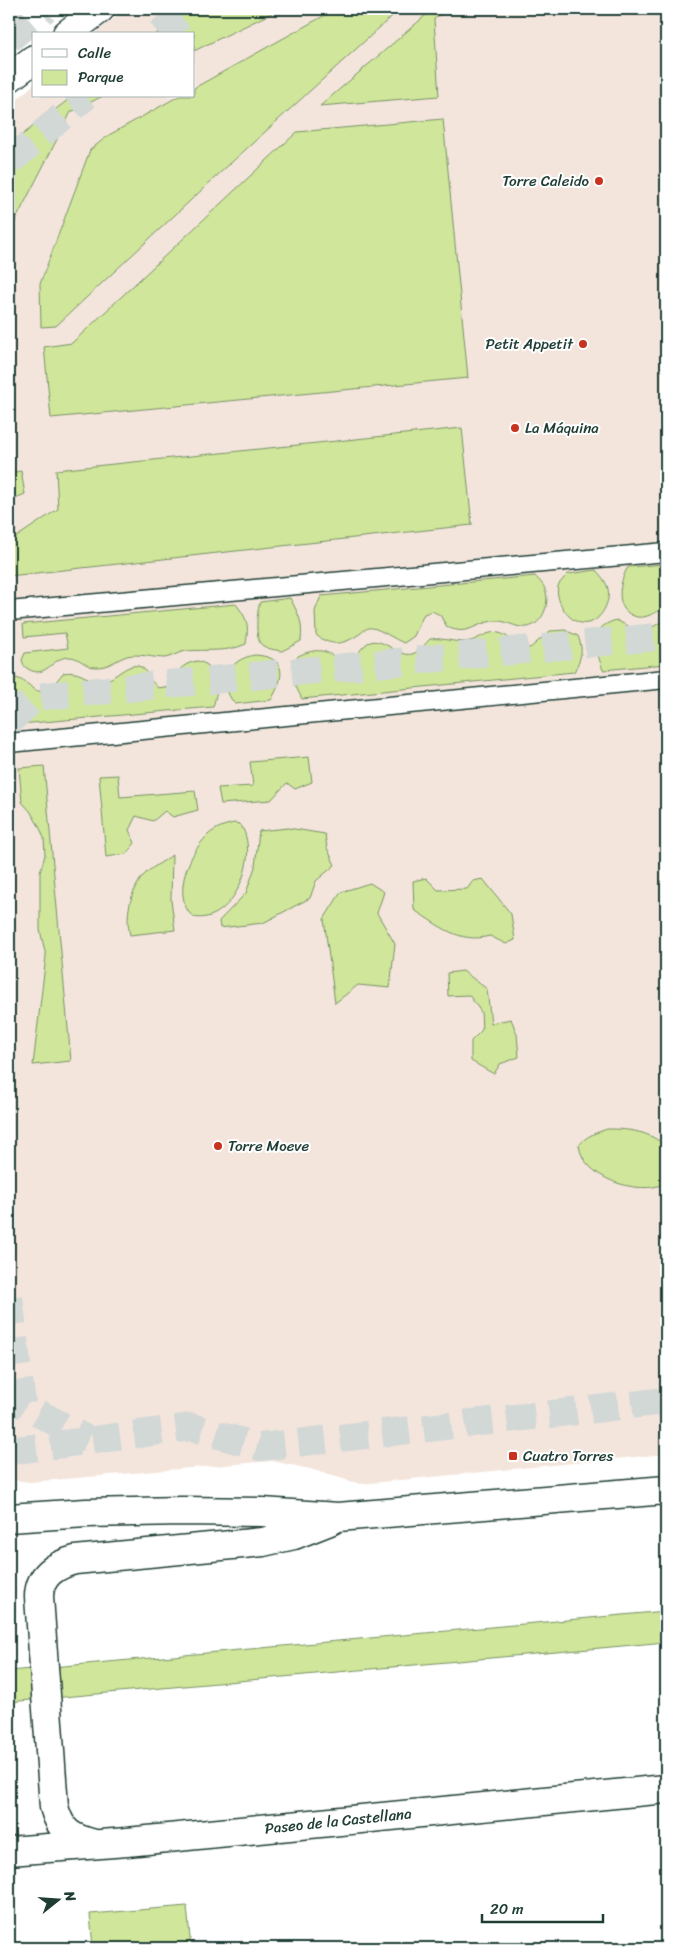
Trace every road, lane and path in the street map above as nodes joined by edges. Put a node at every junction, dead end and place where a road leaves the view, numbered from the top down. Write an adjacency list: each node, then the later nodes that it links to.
1 (100, 9): 2 (main road)
2 (70, 32)
3 (32, 61): 4 (main road)
4 (9, 78)
5 (666, 552): 6 (lane)
6 (9, 611)
7 (666, 679): 8 (lane)
8 (9, 743)
9 (666, 1490): 10 (main road)
10 (338, 1517): 11 (main road); 13 (main road)
11 (9, 1518)
12 (666, 1789): 13 (main road, Paseo de la Castellana)
13 (98, 1844): 14 (main road, Paseo de la Castellana)
14 (40, 1849): 15 (main road, Paseo de la Castellana); 16 (main road)
15 (9, 1851)
16 (9, 1864)

